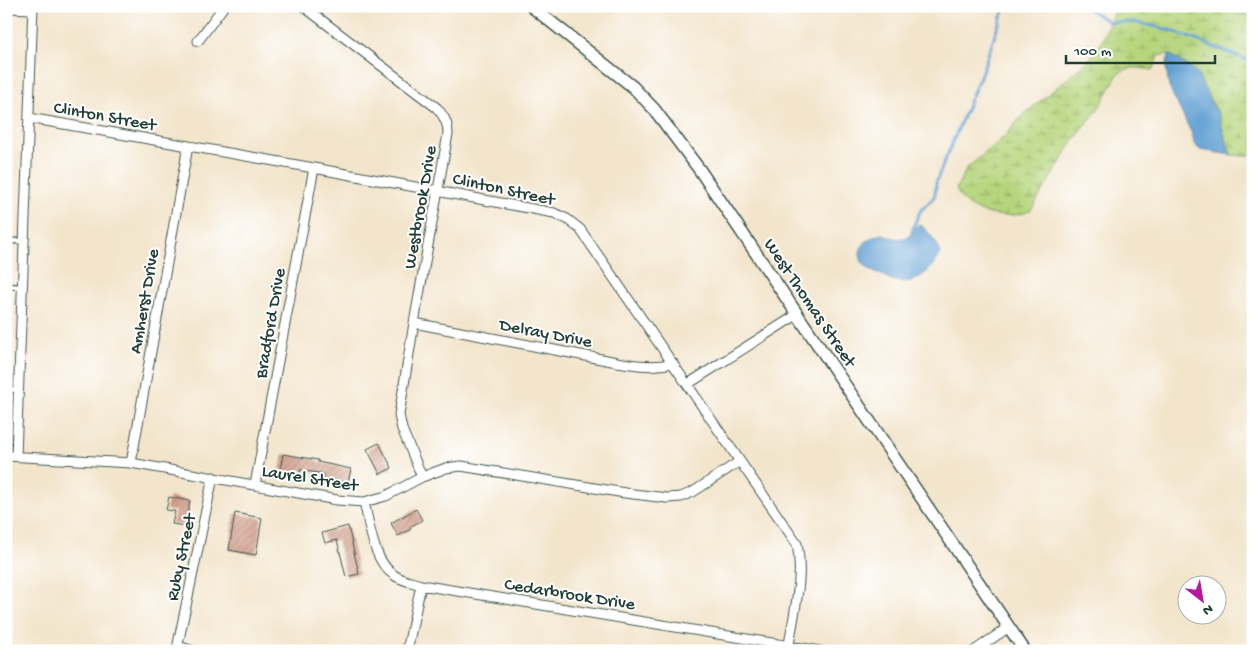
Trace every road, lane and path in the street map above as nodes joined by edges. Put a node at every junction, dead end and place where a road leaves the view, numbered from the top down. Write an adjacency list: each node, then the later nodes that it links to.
1 (224, 6): 6 (street)
2 (303, 6): 10 (street, Westbrook Drive)
3 (531, 6): 15 (street, West Thomas Street)
4 (6, 8): 5 (street)
5 (33, 8): 7 (street)
6 (198, 41)
7 (29, 118): 8 (street, Clinton Street); 12 (street)
8 (188, 146): 9 (street, Clinton Street); 23 (street, Amherst Drive)
9 (314, 168): 10 (street, Clinton Street); 26 (street, Bradford Drive)
10 (439, 191): 16 (street, Westbrook Drive); 17 (street, Clinton Street)
11 (6, 241): 12 (lane)
12 (24, 241): 14 (street)
13 (6, 286): 14 (lane)
14 (23, 287): 20 (street)
15 (798, 314): 18 (street); 29 (street, West Thomas Street)
16 (414, 324): 17 (street, Delray Drive); 24 (street, Westbrook Drive)
17 (673, 363): 18 (street, Clinton Street)
18 (688, 384): 22 (street, Clinton Street)
19 (6, 389): 20 (lane)
20 (19, 390): 21 (street)
21 (11, 456): 23 (street, Laurel Street)
22 (740, 461): 24 (street, Laurel Street); 30 (street, Clinton Street)
23 (131, 463): 25 (street, Laurel Street)
24 (422, 476): 27 (street, Laurel Street)
25 (212, 477): 26 (street, Laurel Street); 31 (street, Ruby Street)
26 (255, 485): 27 (street, Laurel Street)
27 (364, 502): 28 (street, Cedarbrook Drive)
28 (421, 585): 30 (street, Cedarbrook Drive); 33 (street)
29 (1009, 627): 35 (street); 36 (street, West Thomas Street)
30 (789, 646): 34 (street, Cedarbrook Drive)
31 (177, 647): 32 (lane)
32 (201, 651)
33 (407, 651)
34 (820, 651)
35 (974, 651)
36 (1025, 651)

